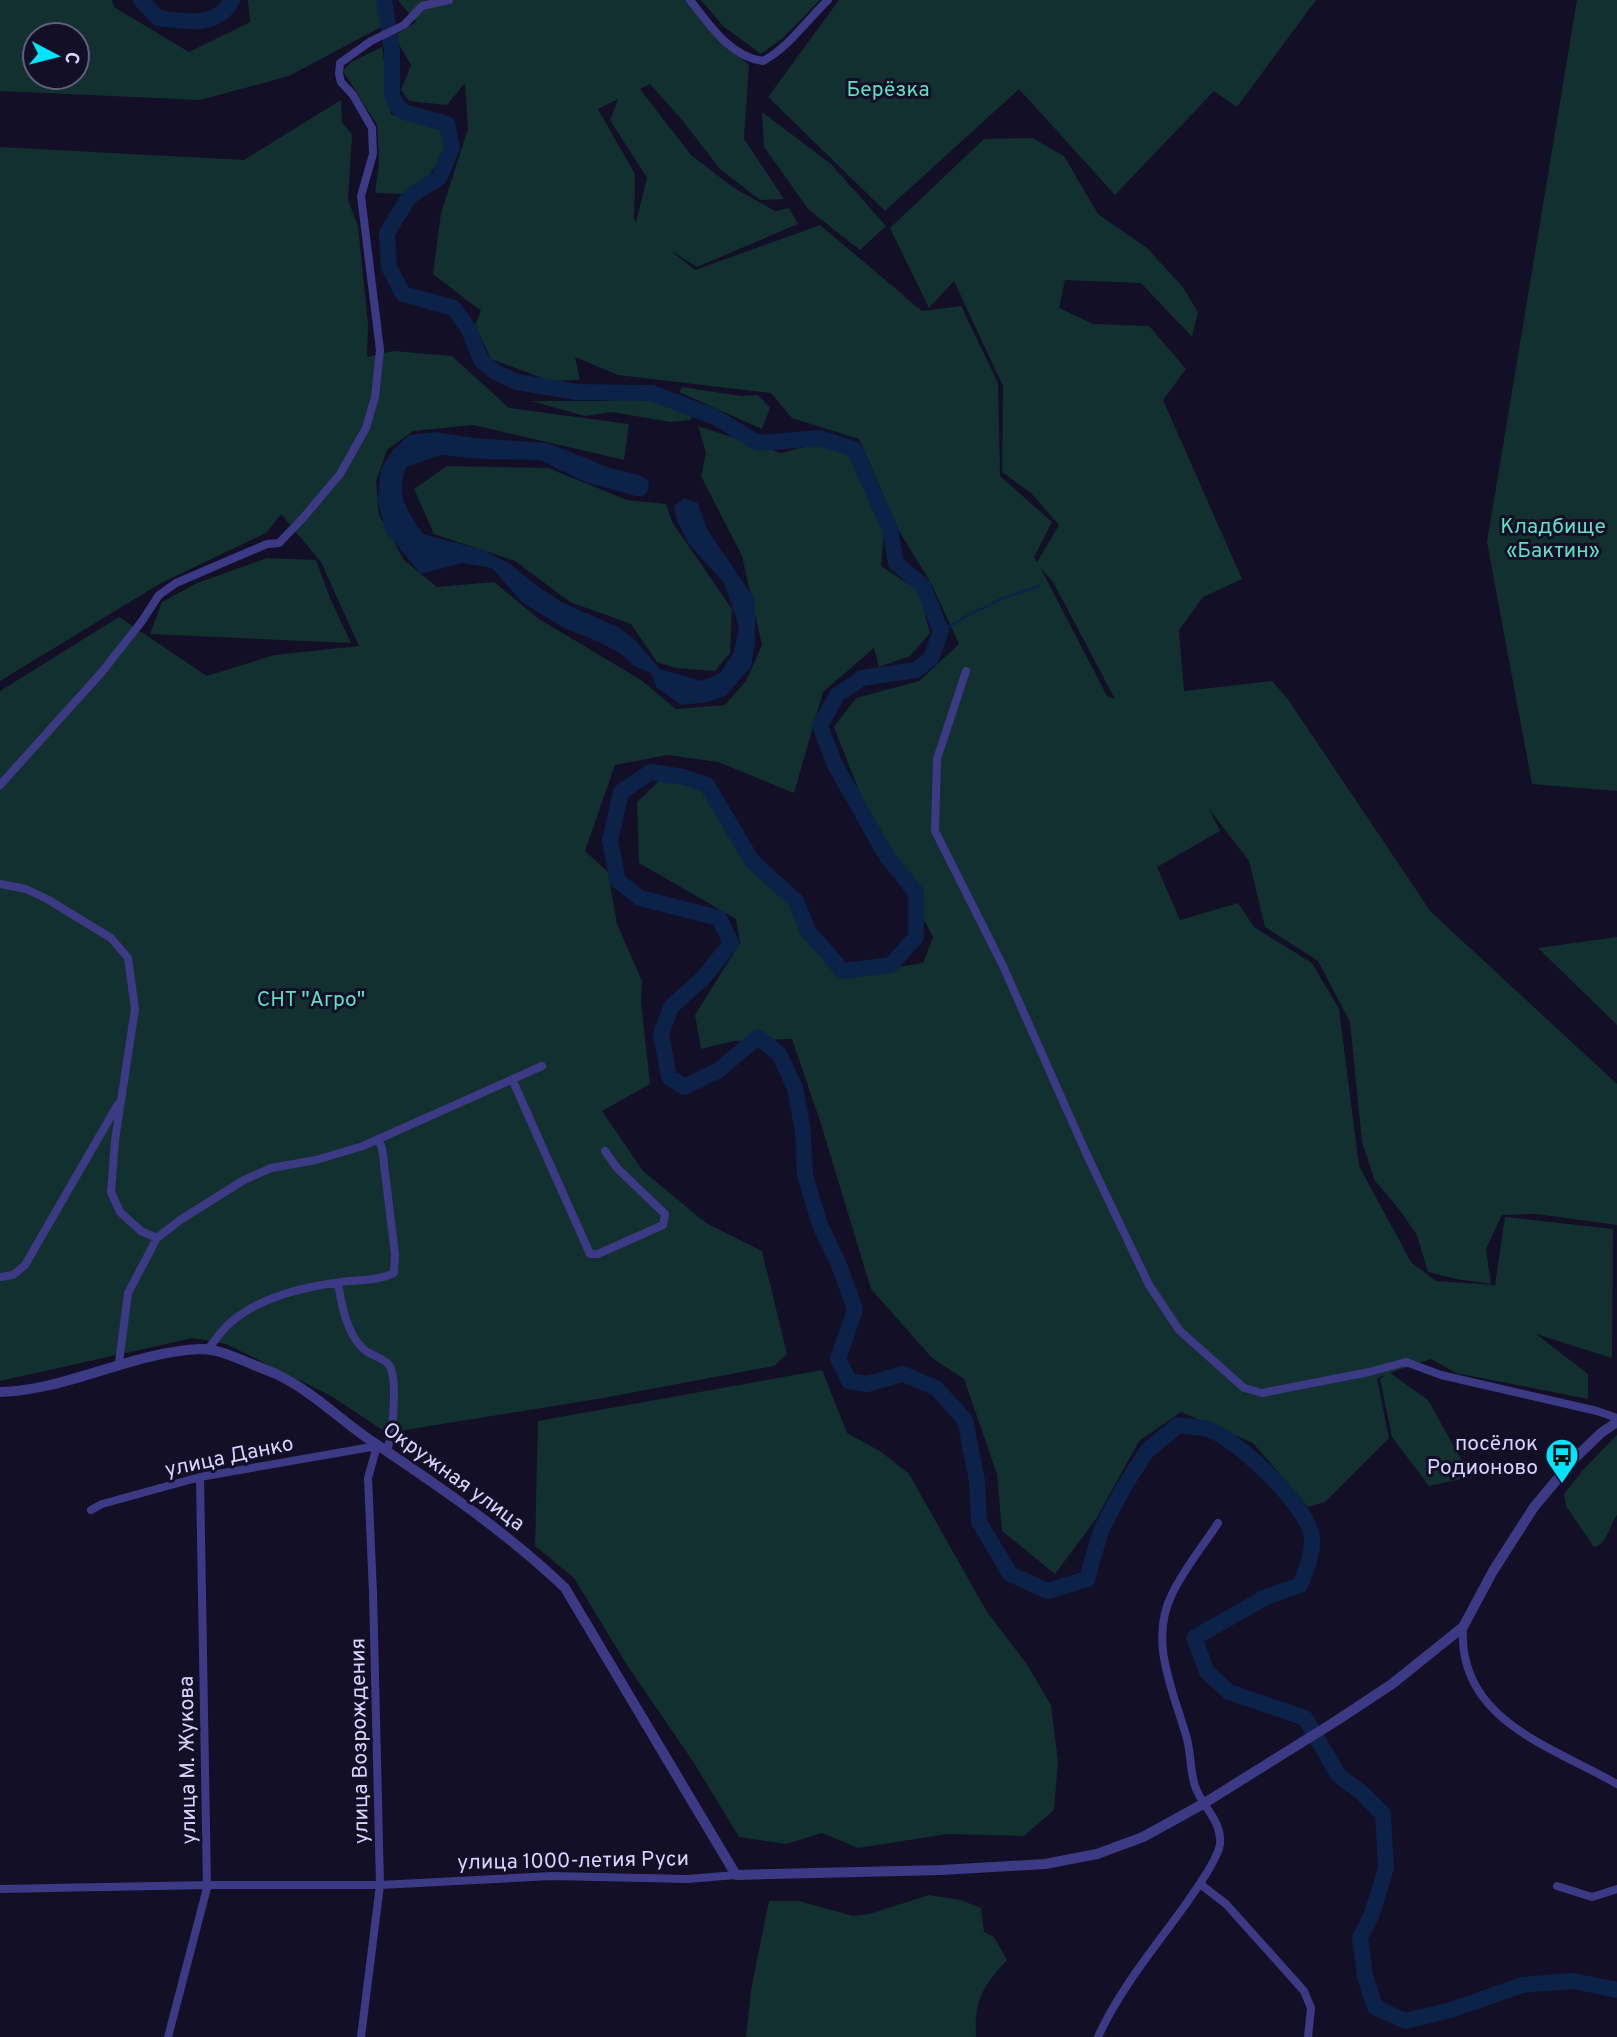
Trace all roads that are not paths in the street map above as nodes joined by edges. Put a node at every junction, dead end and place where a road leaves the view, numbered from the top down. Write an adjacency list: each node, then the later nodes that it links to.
1 (449, 0): 5 (street)
2 (690, 0): 3 (street)
3 (828, 0)
4 (966, 671): 18 (street)
5 (0, 785)
6 (0, 884): 9 (street)
7 (542, 1066): 8 (street)
8 (512, 1079): 10 (street); 11 (street)
9 (122, 1095): 12 (street); 13 (street)
10 (378, 1139): 12 (street); 14 (street)
11 (605, 1151)
12 (157, 1238): 16 (street)
13 (0, 1277)
14 (338, 1283): 15 (street); 19 (street, улица Возрождения)
15 (208, 1349): 16 (street, Окружная улица); 19 (street, Окружная улица)
16 (119, 1363): 17 (street, Окружная улица)
17 (0, 1392)
18 (1617, 1420): 23 (street)
19 (382, 1448): 20 (street, улица Данко); 26 (street, Окружная улица); 29 (street, улица Возрождения)
20 (200, 1477): 21 (street, улица Данко); 28 (street, улица М. Жукова)
21 (90, 1510)
22 (1218, 1523): 25 (street)
23 (1463, 1628): 24 (street); 25 (street, улица 1000-летия Руси)
24 (1617, 1784)
25 (1203, 1804): 26 (street, улица 1000-летия Руси); 27 (street)
26 (736, 1875): 29 (street, улица 1000-летия Руси)
27 (1200, 1884): 35 (street); 36 (street)
28 (207, 1885): 29 (street, улица 1000-летия Руси); 31 (street, улица 1000-летия Руси); 33 (street, улица М. Жукова)
29 (380, 1885): 34 (street, улица Возрождения)
30 (1557, 1885): 32 (street)
31 (0, 1889)
32 (1617, 1889)
33 (168, 2037)
34 (361, 2037)
35 (1098, 2037)
36 (1308, 2037)

